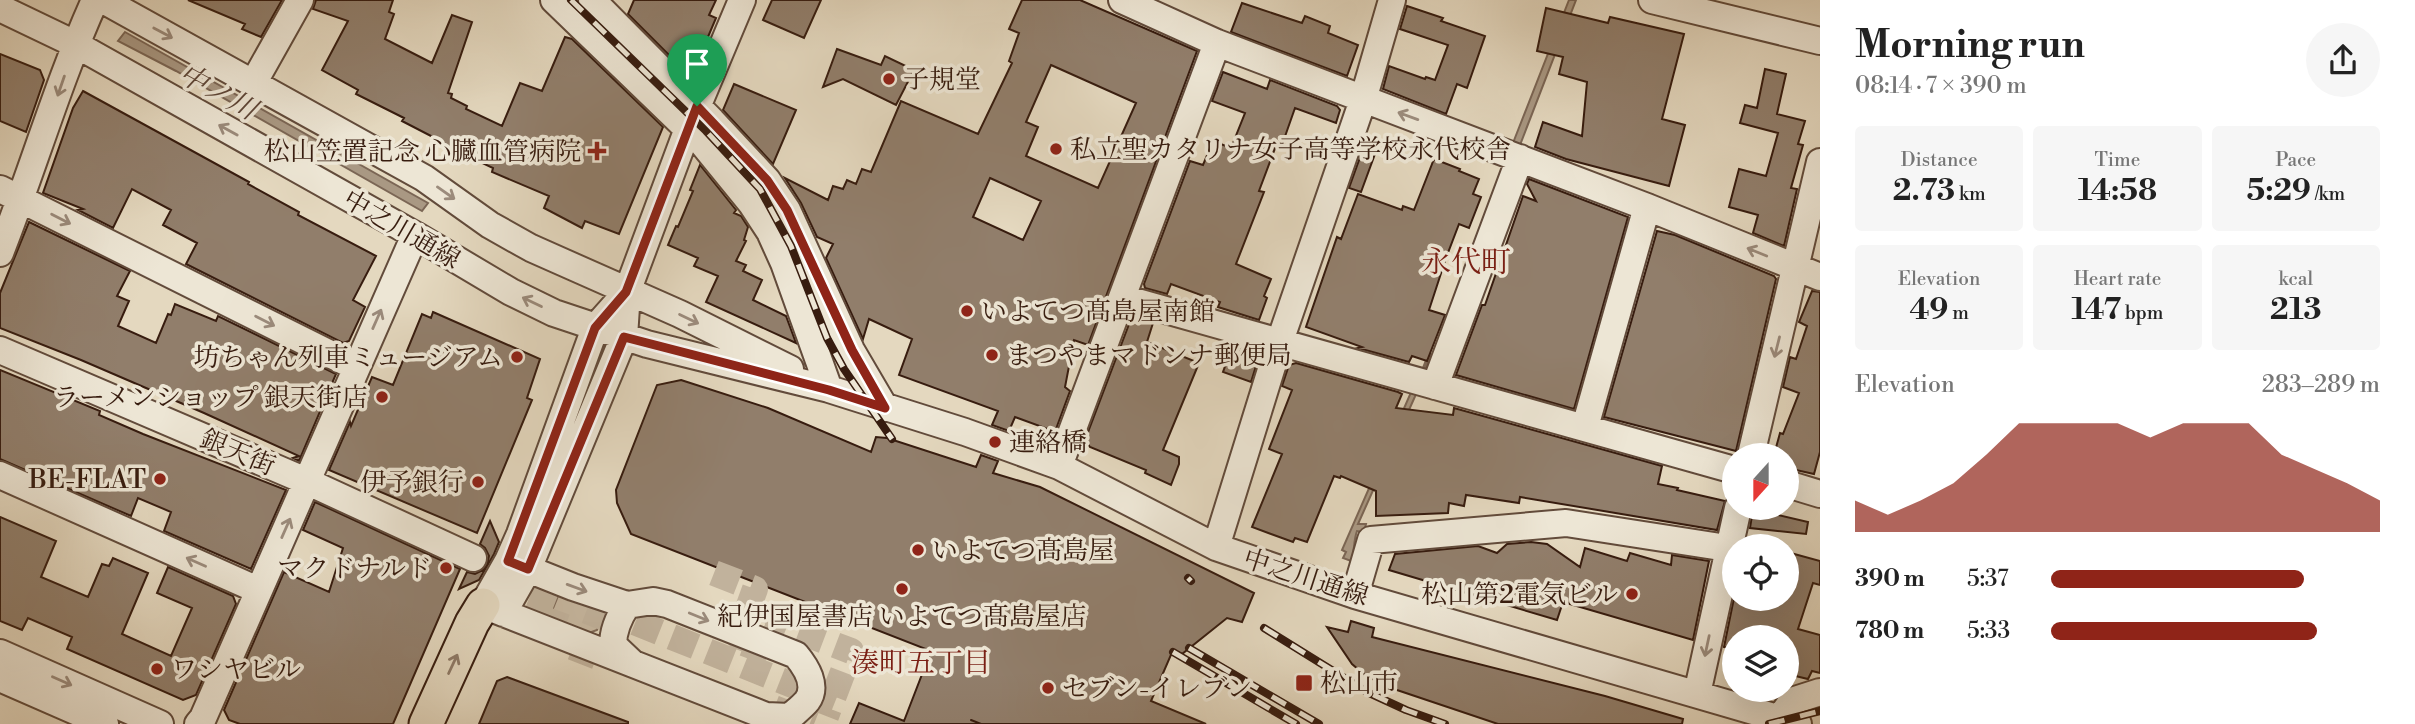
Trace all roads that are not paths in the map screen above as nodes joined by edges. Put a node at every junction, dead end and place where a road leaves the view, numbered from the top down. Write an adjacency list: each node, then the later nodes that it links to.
1 (95, 0): 13 (street)
2 (103, 0): 14 (street, 中之川通線, one-way to 14)
3 (300, 0): 14 (street)
4 (554, 0): 17 (street)
5 (592, 0): 16 (street)
6 (742, 0): 16 (street)
7 (1122, 0): 12 (street)
8 (1392, 0): 15 (street)
9 (1652, 0): 11 (street)
10 (0, 8): 13 (street, 中之川通線)
11 (1820, 41)
12 (1217, 43): 15 (street); 26 (street)
13 (75, 44): 20 (street, one-way to 20); 22 (street, 中之川通線, one-way to 13)
14 (254, 82): 25 (street, 中之川通線, one-way to 25)
15 (1363, 100): 18 (street, one-way to 15); 29 (street)
16 (697, 106): 17 (street); 34 (street)
17 (687, 131): 25 (street); 33 (street)
18 (1520, 158): 21 (street); 32 (street)
19 (1820, 162): 24 (street)
20 (11, 194): 23 (street); 31 (street, one-way to 31)
21 (1647, 207): 24 (street, one-way to 21); 35 (street)
22 (415, 235): 27 (street, 中之川通線, one-way to 22); 31 (street, one-way to 22)
23 (0, 253)
24 (1808, 272): 36 (street, one-way to 36)
25 (626, 292): 27 (street); 28 (street); 33 (street, 中之川通線, one-way to 33)
26 (1123, 298): 29 (street); 37 (street)
27 (595, 328): 28 (street, 中之川通線); 46 (street)
28 (624, 337): 33 (street, 中之川通線); 46 (street)
29 (1279, 344): 32 (street); 43 (street)
30 (0, 350): 40 (street, 銀天街)
31 (356, 367): 40 (street)
32 (1435, 386): 35 (street)
33 (829, 390): 34 (street, 中之川通線)
34 (885, 408): 37 (street, 中之川通線)
35 (1585, 427): 38 (street)
36 (1755, 443)
37 (1059, 466): 43 (street, 中之川通線)
38 (1722, 467)
39 (0, 475): 48 (street, one-way to 39)
40 (306, 481): 45 (street, 銀天街); 48 (street, one-way to 40)
41 (1799, 488): 42 (street)
42 (1820, 494)
43 (1216, 547): 49 (street, 中之川通線)
44 (1722, 547): 49 (street)
45 (473, 558)
46 (518, 565): 50 (street, one-way to 50); 51 (street)
47 (1722, 572): 56 (street, one-way to 56)
48 (258, 590): 60 (street)
49 (1355, 595): 56 (street, 中之川通線)
50 (627, 605): 53 (street); 53 (street, one-way to 53)
51 (493, 609): 53 (street); 61 (main road, one-way to 51); 62 (main road)
52 (0, 653): 59 (street, one-way to 59)
53 (633, 664)
54 (0, 678): 58 (street)
55 (1820, 692): 57 (street)
56 (1697, 694): 57 (street, 中之川通線)
57 (1789, 721)
58 (105, 724)
59 (160, 724)
60 (198, 724)
61 (426, 724)
62 (451, 724)

